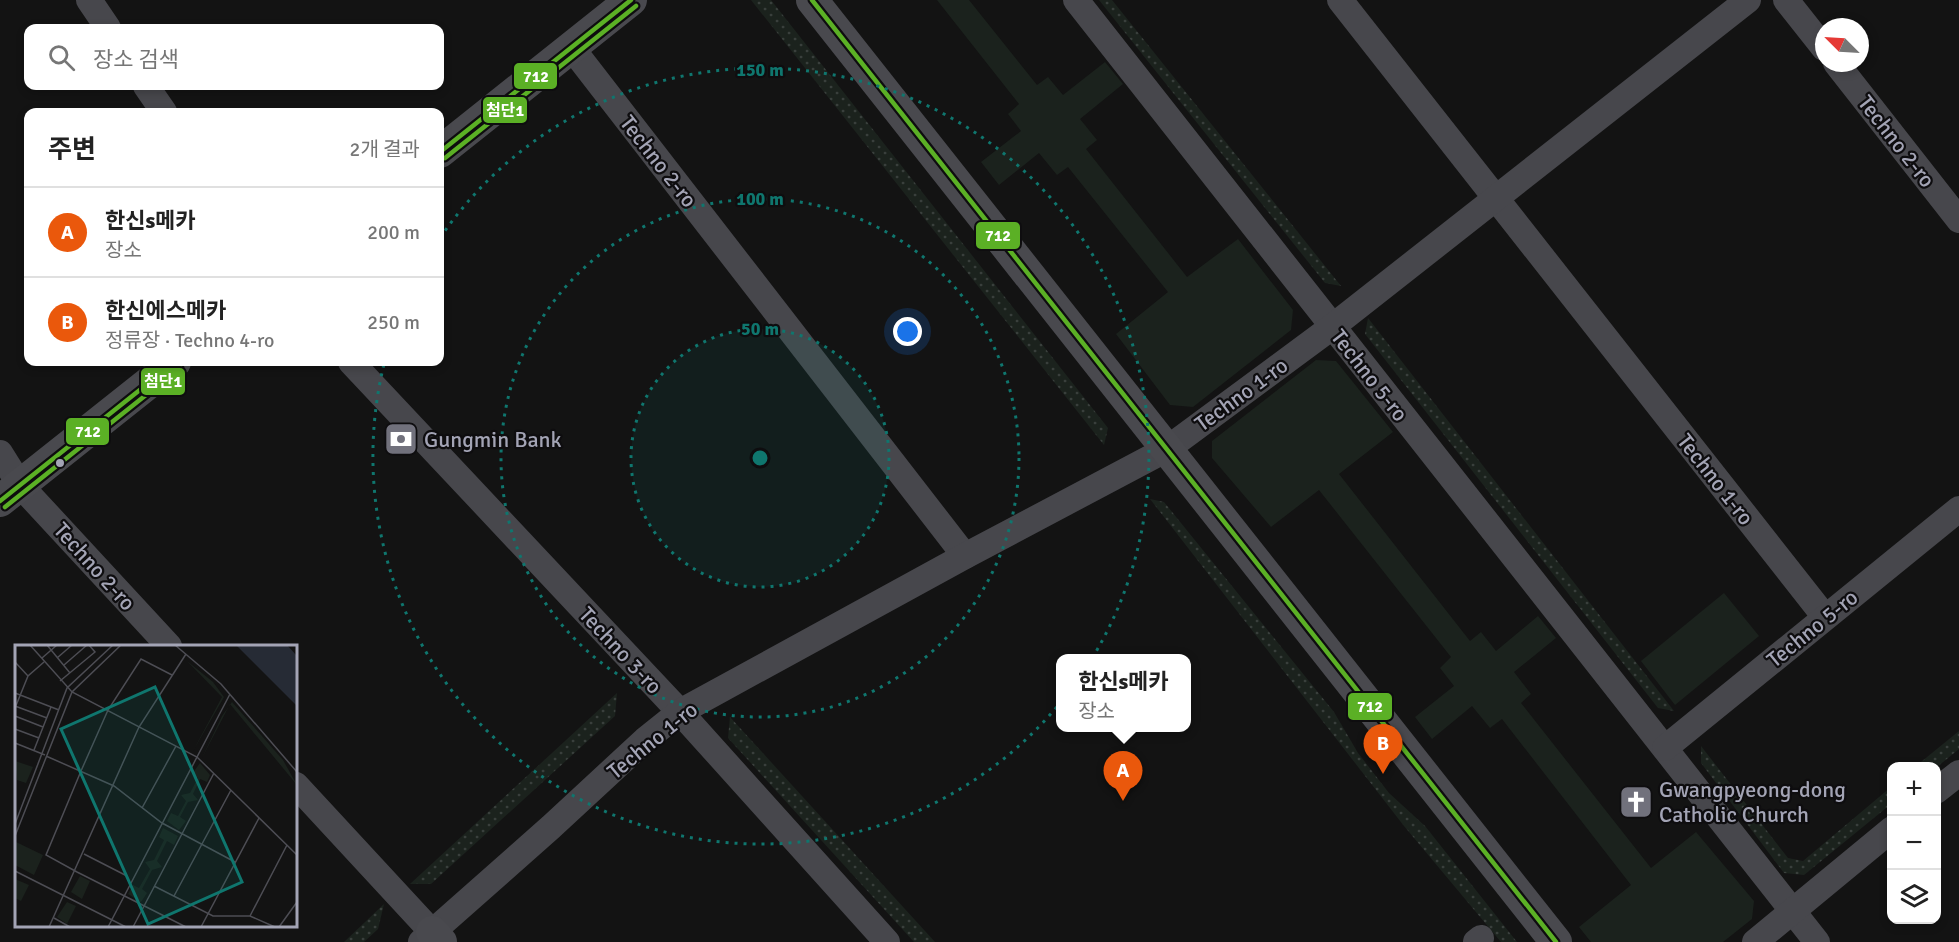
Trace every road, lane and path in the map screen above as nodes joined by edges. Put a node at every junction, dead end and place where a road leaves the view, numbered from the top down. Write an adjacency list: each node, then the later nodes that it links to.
1 (89, 0): 8 (street)
2 (631, 0): 10 (main road)
3 (812, 0): 20 (main road)
4 (1076, 0): 17 (street, Techno 5-ro)
5 (1340, 0): 15 (street, Techno 1-ro)
6 (1748, 0): 15 (street, Techno 1-ro)
7 (1786, 0): 9 (street)
8 (105, 24)
9 (1815, 37)
10 (571, 47): 14 (main road); 24 (street, Techno 2-ro)
11 (1843, 72): 16 (street, Techno 2-ro)
12 (149, 90): 13 (street)
13 (161, 108)
14 (444, 149)
15 (1496, 199): 17 (street, Techno 1-ro); 25 (street, Techno 1-ro)
16 (1959, 220)
17 (1332, 327): 20 (street, Techno 1-ro); 28 (street, Techno 5-ro)
18 (170, 366): 22 (main road)
19 (355, 366): 27 (street, Techno 3-ro)
20 (1167, 450): 24 (street, Techno 1-ro); 36 (main road)
21 (0, 453): 22 (street, Techno 2-ro)
22 (10, 493): 26 (street, Techno 2-ro)
23 (1959, 509): 25 (street, Techno 5-ro)
24 (965, 556): 27 (street, Techno 1-ro)
25 (1825, 617): 28 (street, Techno 5-ro)
26 (168, 645)
27 (680, 712): 34 (street, Techno 1-ro); 35 (street, Techno 3-ro)
28 (1665, 748): 33 (street, Techno 5-ro)
29 (1959, 773): 31 (street)
30 (297, 786): 34 (street, Techno 1-ro)
31 (1941, 787)
32 (1887, 833): 33 (street)
33 (1792, 911): 37 (street); 38 (street, Techno 5-ro)
34 (431, 939)
35 (887, 942)
36 (1556, 942)
37 (1755, 942)
38 (1817, 942)

